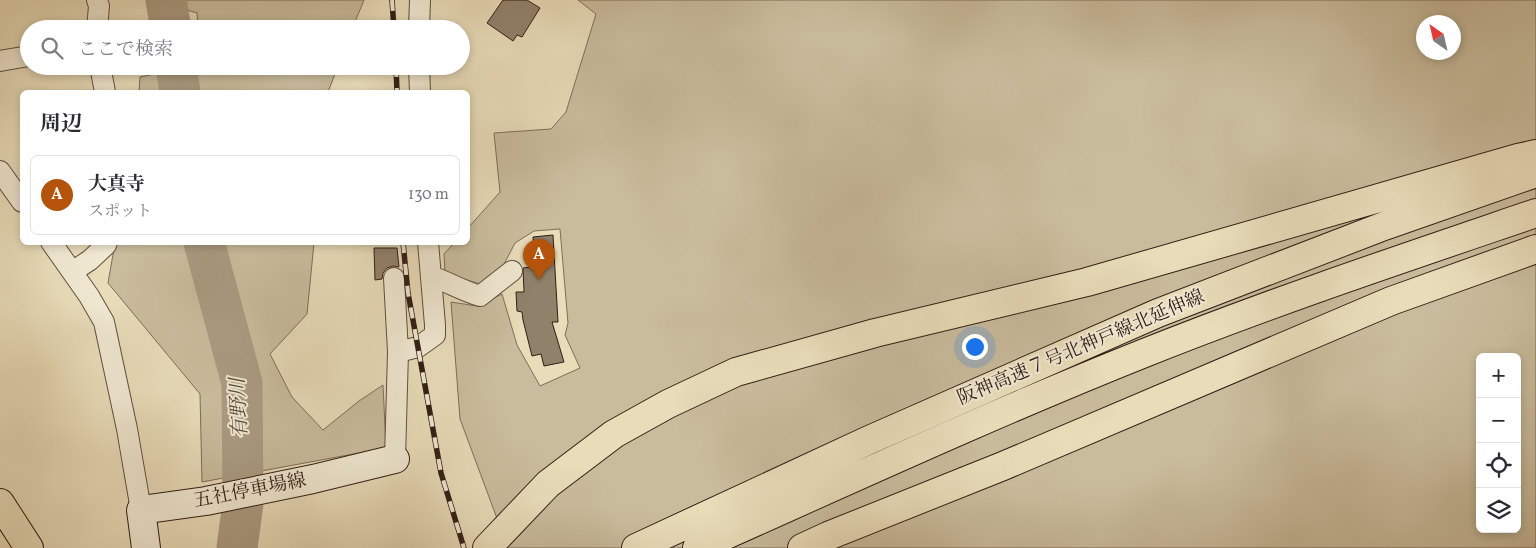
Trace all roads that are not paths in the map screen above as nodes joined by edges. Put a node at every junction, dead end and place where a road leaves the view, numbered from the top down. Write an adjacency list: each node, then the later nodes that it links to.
1 (97, 0): 3 (street)
2 (420, 0): 4 (street)
3 (98, 20)
4 (420, 20)
5 (20, 57): 6 (street)
6 (0, 60)
7 (102, 75): 9 (street)
8 (419, 75): 10 (street)
9 (105, 90)
10 (420, 90)
11 (1536, 154): 30 (main road)
12 (0, 171): 14 (street)
13 (1536, 173): 31 (main road, 阪神高速７号北神戸線北延伸線)
14 (20, 199)
15 (1536, 213): 32 (main road, 阪神高速７号北神戸線北延伸線)
16 (53, 245): 21 (street)
17 (106, 245): 21 (street)
18 (428, 245): 22 (street)
19 (1536, 249): 33 (main road)
20 (512, 271): 22 (street)
21 (72, 272): 27 (street)
22 (431, 276): 24 (street)
23 (394, 278): 24 (street)
24 (398, 352): 25 (street)
25 (395, 459): 27 (main road, 五社停車場線)
26 (0, 503): 28 (main road)
27 (141, 510): 29 (main road)
28 (29, 548)
29 (146, 548)
30 (486, 548)
31 (636, 548)
32 (697, 548)
33 (802, 548)

